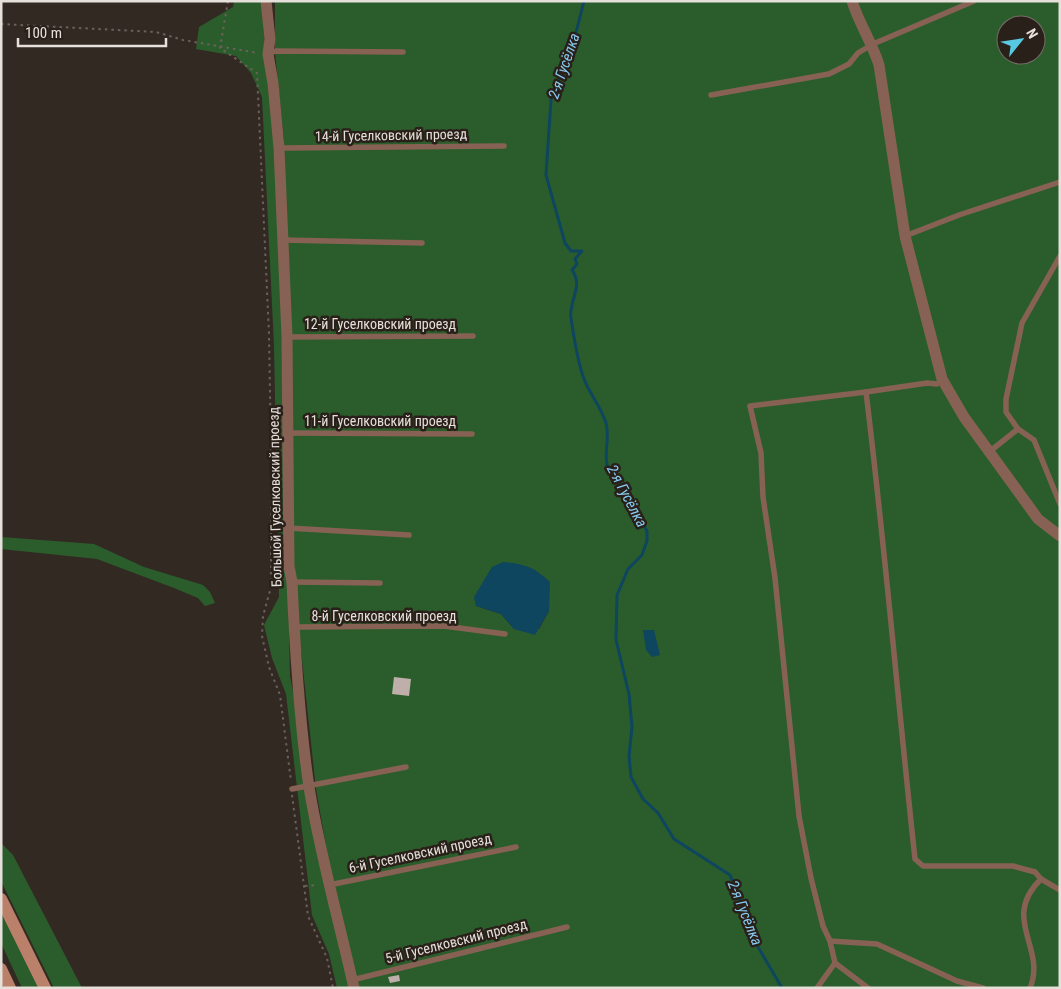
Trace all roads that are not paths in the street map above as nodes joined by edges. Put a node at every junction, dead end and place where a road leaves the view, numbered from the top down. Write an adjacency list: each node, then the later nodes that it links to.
1 (266, 1): 6 (street, Большой Гуселковский проезд)
2 (852, 1): 4 (street)
3 (974, 1): 4 (lane)
4 (873, 44): 7 (lane); 11 (street)
5 (403, 52): 6 (lane)
6 (268, 54): 9 (street, Большой Гуселковский проезд)
7 (711, 95)
8 (504, 146): 9 (lane, 14-й Гуселковский проезд)
9 (279, 148): 12 (street, Большой Гуселковский проезд)
10 (1060, 182): 11 (lane)
11 (905, 236): 22 (street)
12 (283, 240): 13 (lane); 16 (street, Большой Гуселковский проезд)
13 (422, 243)
14 (1060, 256): 19 (lane)
15 (473, 336): 16 (lane, 12-й Гуселковский проезд)
16 (287, 337): 20 (street, Большой Гуселковский проезд)
17 (937, 384): 18 (lane)
18 (866, 392): 35 (lane); 40 (lane)
19 (1018, 429): 22 (lane); 23 (lane)
20 (288, 433): 21 (lane, 11-й Гуселковский проезд); 24 (street, Большой Гуселковский проезд)
21 (472, 434)
22 (989, 452): 26 (street)
23 (1060, 504)
24 (288, 528): 25 (lane); 27 (street, Большой Гуселковский проезд)
25 (409, 535)
26 (1060, 536)
27 (292, 582): 28 (lane); 29 (street, Большой Гуселковский проезд)
28 (380, 583)
29 (294, 627): 30 (lane, 8-й Гуселковский проезд); 32 (street, Большой Гуселковский проезд)
30 (505, 634)
31 (406, 767): 32 (lane)
32 (310, 787): 33 (lane); 36 (street, Большой Гуселковский проезд)
33 (292, 789)
34 (516, 847): 36 (lane, 6-й Гуселковский проезд)
35 (1041, 879): 37 (lane); 49 (lane)
36 (329, 885): 43 (street, Большой Гуселковский проезд)
37 (1060, 890)
38 (1, 899): 45 (main road)
39 (567, 927): 43 (lane, 5-й Гуселковский проезд)
40 (830, 941): 41 (lane); 48 (lane)
41 (835, 963): 46 (lane); 47 (lane)
42 (1, 969): 44 (main road)
43 (353, 984)
44 (10, 988)
45 (45, 988)
46 (817, 988)
47 (868, 988)
48 (983, 988)
49 (1030, 988)

